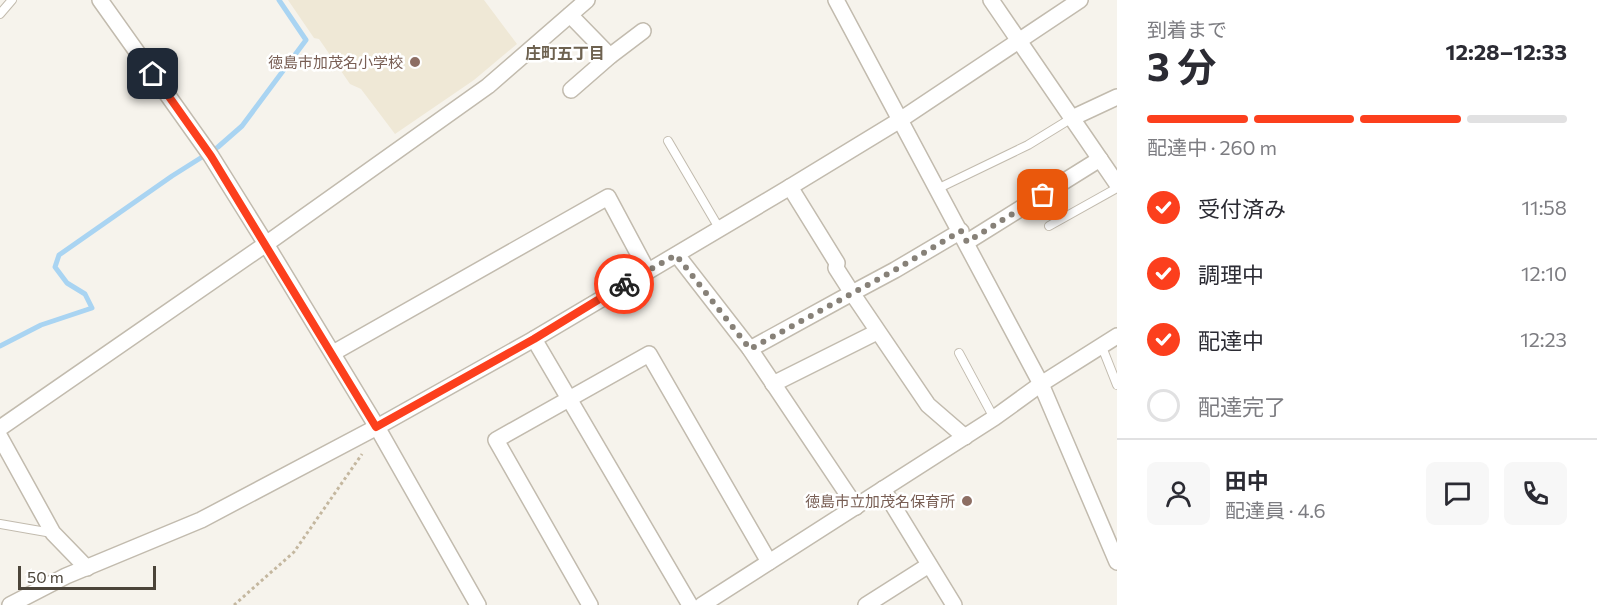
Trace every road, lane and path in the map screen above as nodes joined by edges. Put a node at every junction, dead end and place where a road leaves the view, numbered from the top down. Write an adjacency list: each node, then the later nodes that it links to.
1 (12, 0): 7 (lane)
2 (100, 0): 24 (street)
3 (587, 0): 8 (street)
4 (836, 0): 15 (street)
5 (991, 0): 10 (street)
6 (1080, 0): 10 (street)
7 (0, 14)
8 (570, 15): 11 (street); 24 (street)
9 (643, 31): 11 (street)
10 (1018, 40): 14 (street); 15 (street)
11 (610, 56): 12 (street)
12 (571, 90)
13 (1117, 98): 14 (street)
14 (1072, 117): 17 (street); 20 (lane)
15 (900, 120): 19 (street); 20 (street)
16 (668, 141): 22 (lane)
17 (1100, 159): 18 (street); 23 (street)
18 (1117, 186): 21 (lane)
19 (790, 187): 22 (street); 27 (street)
20 (937, 189): 23 (street)
21 (1048, 226)
22 (719, 228): 25 (street)
23 (964, 237): 27 (street); 36 (street)
24 (266, 244): 33 (street); 41 (street)
25 (676, 255): 26 (street); 32 (street)
26 (647, 270): 30 (street); 33 (street)
27 (852, 293): 28 (street); 32 (street)
28 (877, 332): 35 (street); 43 (street)
29 (1117, 336): 31 (street)
30 (534, 339): 38 (street); 40 (street)
31 (1102, 347): 36 (street); 37 (lane)
32 (750, 349): 35 (street)
33 (333, 353): 40 (street)
34 (958, 353): 39 (lane)
35 (773, 384): 45 (street)
36 (1041, 384): 39 (street); 49 (street)
37 (1117, 385)
38 (570, 399): 48 (street); 55 (street); 56 (street)
39 (994, 418): 43 (street)
40 (376, 427): 51 (street); 53 (path); 54 (street)
41 (0, 428)
42 (0, 437): 47 (street)
43 (964, 437): 44 (street)
44 (883, 489): 45 (street); 50 (street)
45 (856, 507): 48 (street)
46 (0, 524): 47 (lane)
47 (54, 533): 51 (street)
48 (769, 562): 57 (street)
49 (1117, 562)
50 (929, 565): 58 (street); 59 (street)
51 (87, 568): 52 (street)
52 (10, 605)
53 (234, 605)
54 (478, 605)
55 (590, 605)
56 (690, 605)
57 (702, 605)
58 (866, 605)
59 (954, 605)

